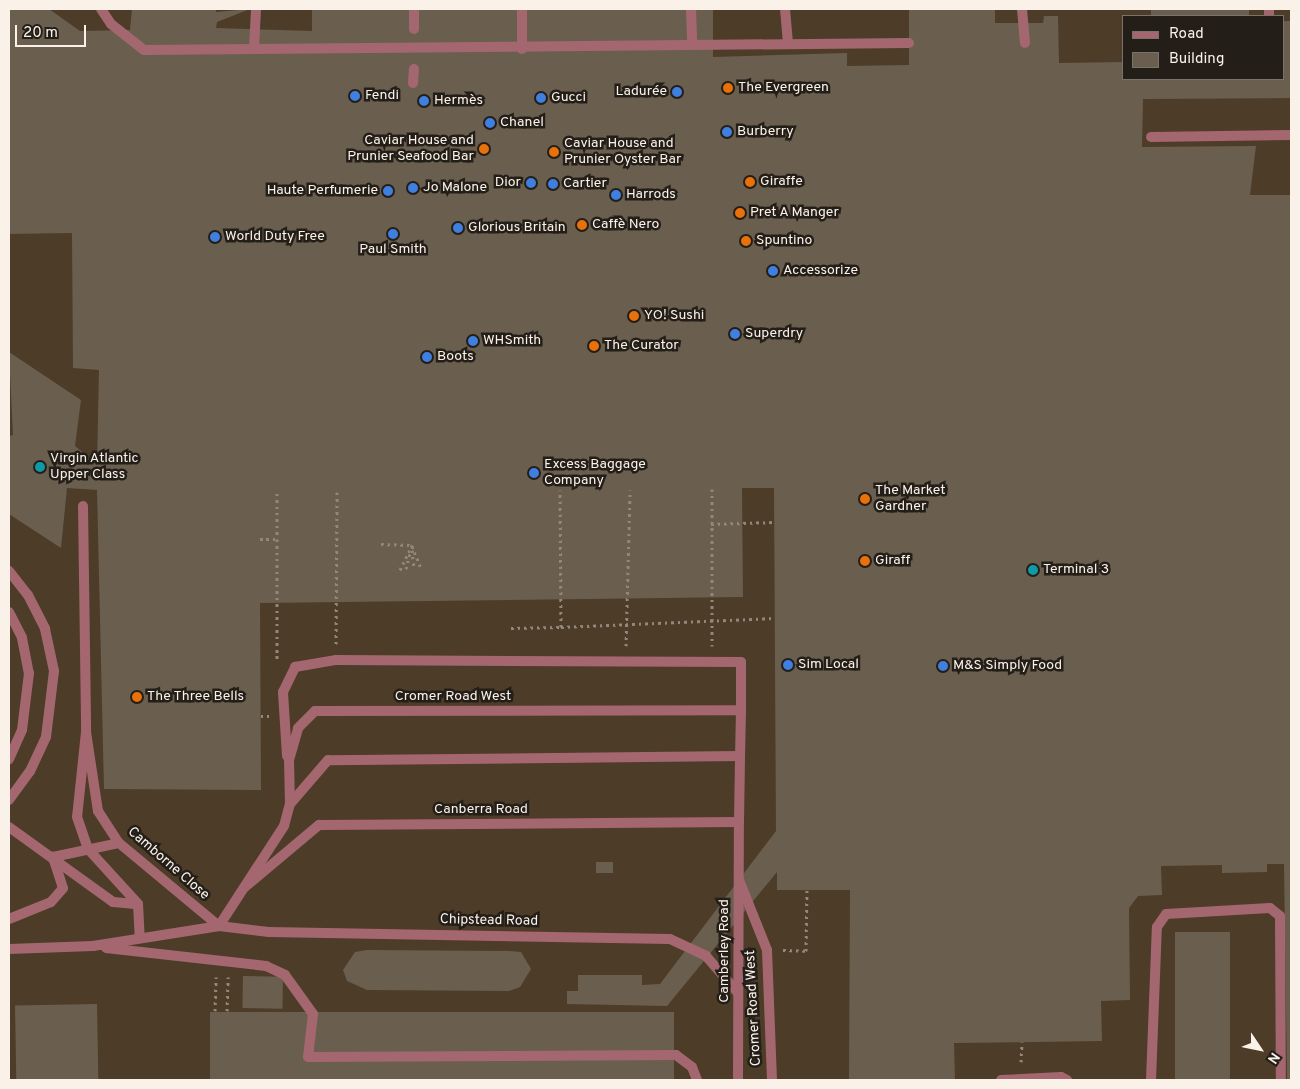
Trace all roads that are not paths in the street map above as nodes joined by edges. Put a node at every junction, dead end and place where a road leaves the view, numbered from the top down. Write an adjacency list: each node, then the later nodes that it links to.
1 (101, 9): 14 (street)
2 (256, 9): 14 (street)
3 (414, 9): 8 (street)
4 (522, 9): 13 (street)
5 (691, 9): 10 (street)
6 (785, 9): 9 (street)
7 (1022, 9): 12 (street)
8 (414, 29)
9 (788, 42): 10 (street); 11 (street)
10 (692, 43): 13 (street)
11 (909, 43)
12 (1025, 43)
13 (522, 49): 14 (street)
14 (254, 50)
15 (414, 69): 16 (street)
16 (413, 83)
17 (1291, 134): 18 (street)
18 (1151, 137)
19 (83, 506): 23 (street, Camborne Close)
20 (9, 571): 26 (street)
21 (9, 612): 25 (street)
22 (741, 710): 24 (street); 27 (street, Cromer Road West); 27 (street)
23 (86, 732): 30 (street, Camborne Close); 31 (street, Camborne Close)
24 (740, 756): 27 (street); 28 (street, Camberley Road)
25 (9, 759)
26 (9, 800)
27 (290, 804): 34 (street, Cromer Road West)
28 (739, 822): 33 (street, Camberley Road); 34 (street, Canberra Road)
29 (9, 827): 32 (street)
30 (119, 843): 31 (street); 37 (street, Camborne Close)
31 (88, 849): 32 (street); 35 (street, Camborne Close)
32 (53, 857): 35 (street); 36 (street)
33 (739, 879): 41 (street, Camberley Road); 44 (street, Cromer Road West)
34 (245, 887): 37 (street, Cromer Road West)
35 (138, 904): 38 (street)
36 (9, 919)
37 (219, 926): 38 (street, Chipstead Road); 41 (street, Chipstead Road)
38 (140, 938): 39 (street, Chipstead Road)
39 (93, 946): 40 (street); 42 (street)
40 (9, 949)
41 (738, 993): 43 (street, Camberley Road)
42 (697, 1080)
43 (738, 1080)
44 (772, 1080)
45 (1001, 1080): 46 (street)
46 (1068, 1080)
47 (1151, 1080): 48 (street)
48 (1281, 1080)

